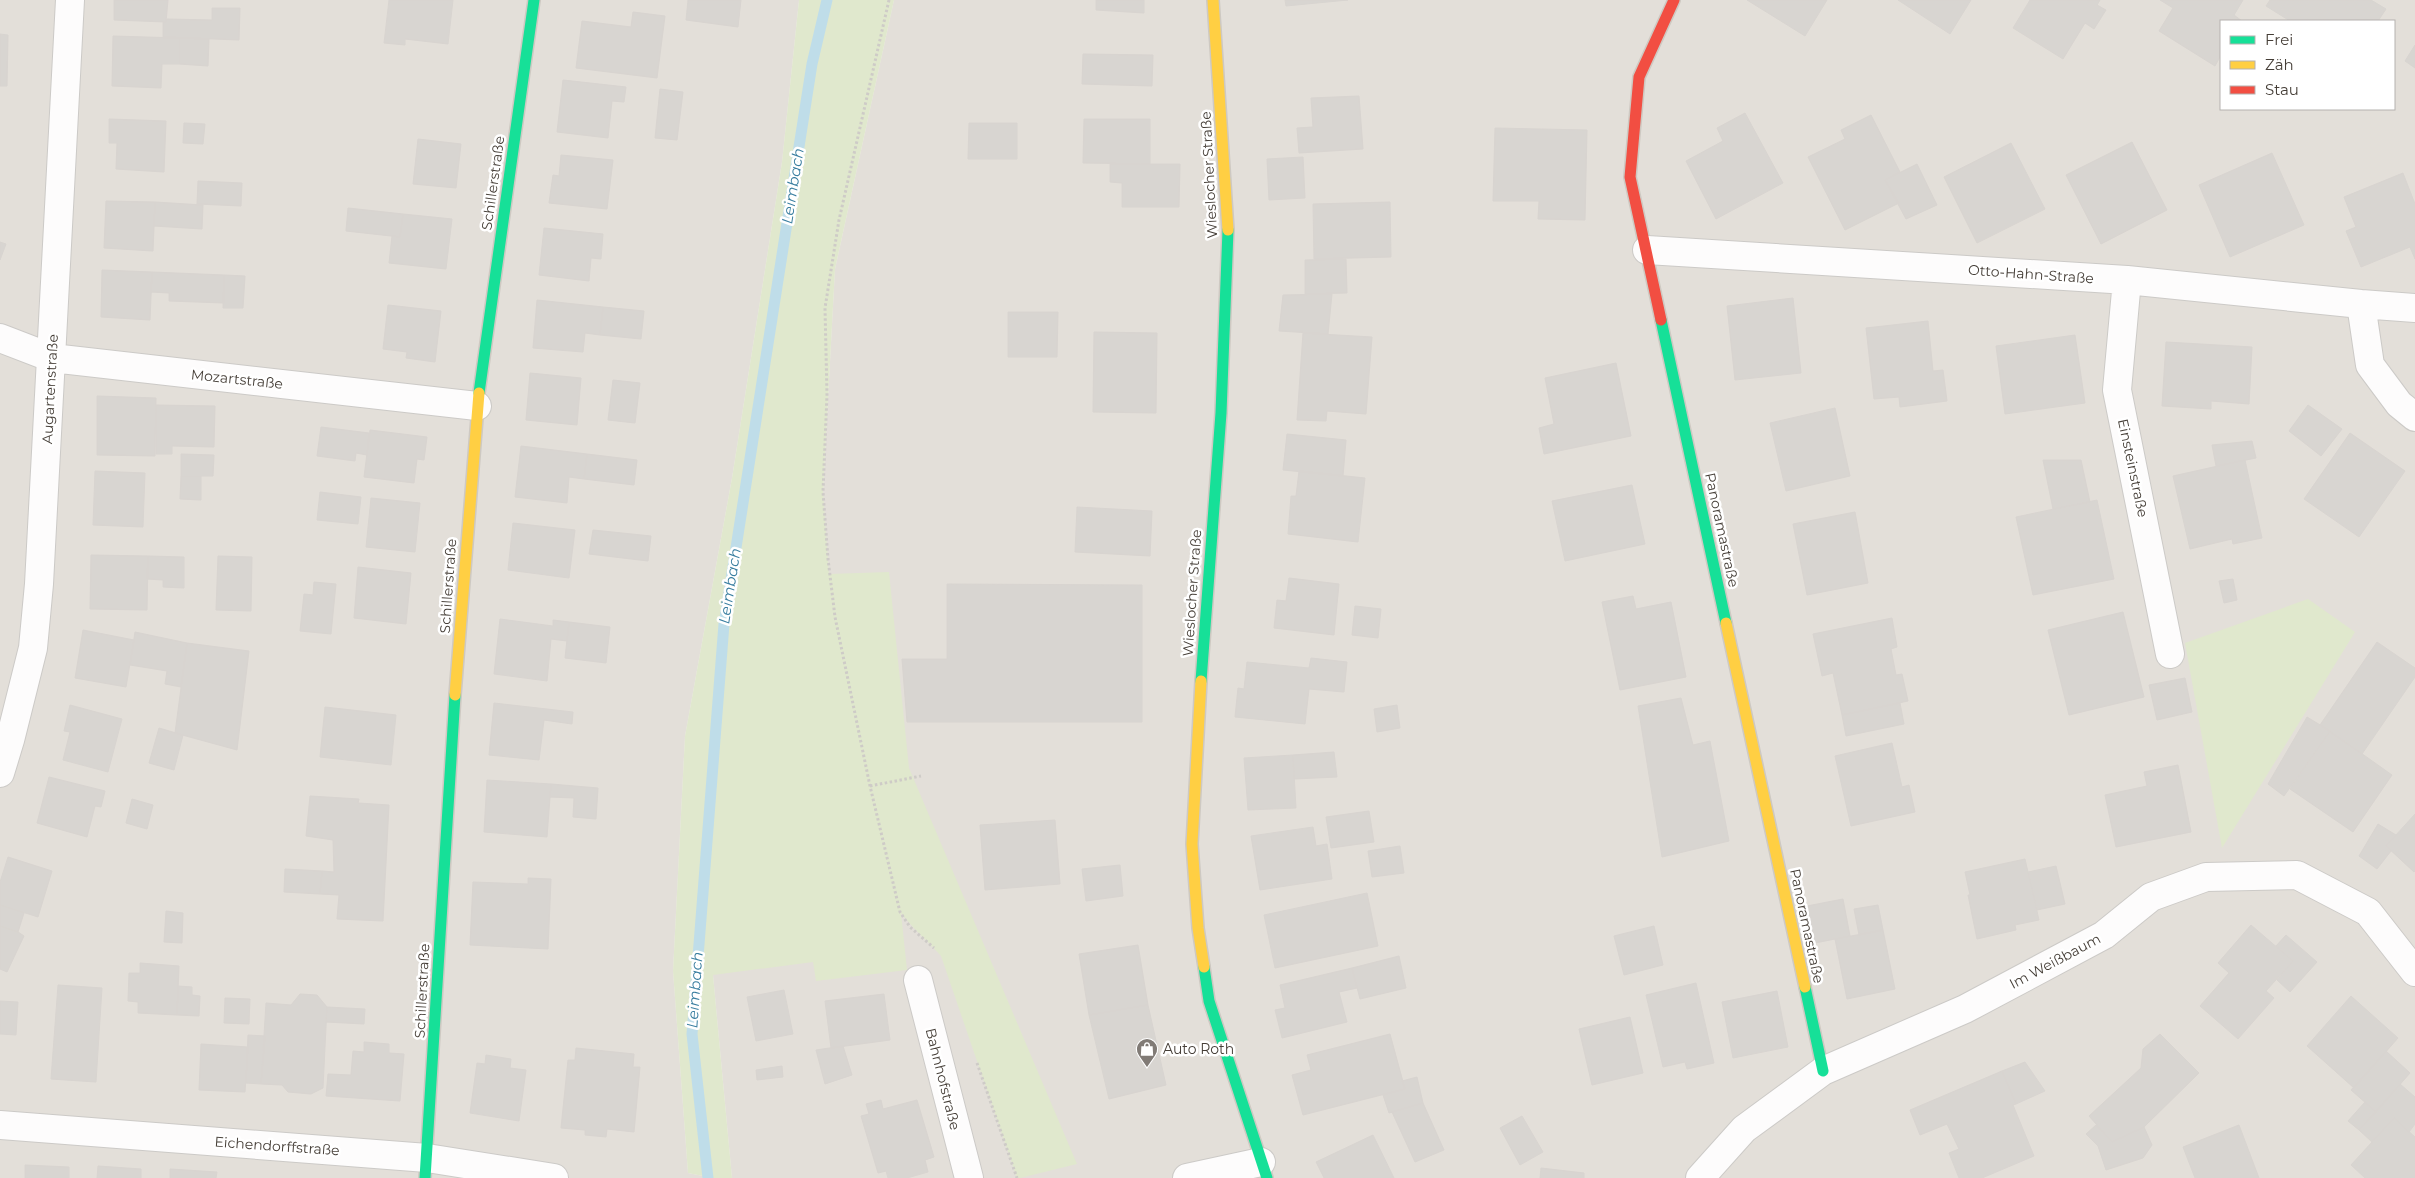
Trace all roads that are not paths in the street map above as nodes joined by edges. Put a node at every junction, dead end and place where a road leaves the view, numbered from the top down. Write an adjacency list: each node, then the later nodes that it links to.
1 (70, 0): 10 (street, Augartenstraße)
2 (534, 0): 11 (street, Schillerstraße)
3 (1213, 0): 20 (street, Wieslocher Straße)
4 (1674, 0): 5 (street, Panoramastraße)
5 (1646, 250): 6 (street, Otto-Hahn-Straße); 17 (street, Panoramastraße)
6 (2127, 280): 7 (street, Otto-Hahn-Straße); 13 (street, Einsteinstraße)
7 (2361, 304): 8 (street, Otto-Hahn-Straße); 12 (street)
8 (2415, 308)
9 (0, 338): 10 (street, Mozartstraße)
10 (52, 358): 11 (street, Mozartstraße); 14 (street, Augartenstraße)
11 (477, 406): 19 (street, Schillerstraße)
12 (2415, 417)
13 (2170, 654)
14 (0, 773)
15 (2415, 972): 17 (street, Im Weißbaum)
16 (918, 980): 22 (street, Bahnhofstraße)
17 (1823, 1071): 24 (street, Im Weißbaum)
18 (0, 1125): 19 (street, Eichendorffstraße)
19 (426, 1168): 21 (street, Eichendorffstraße)
20 (1264, 1170): 23 (street)
21 (554, 1178)
22 (969, 1178)
23 (1187, 1178)
24 (1700, 1178)

